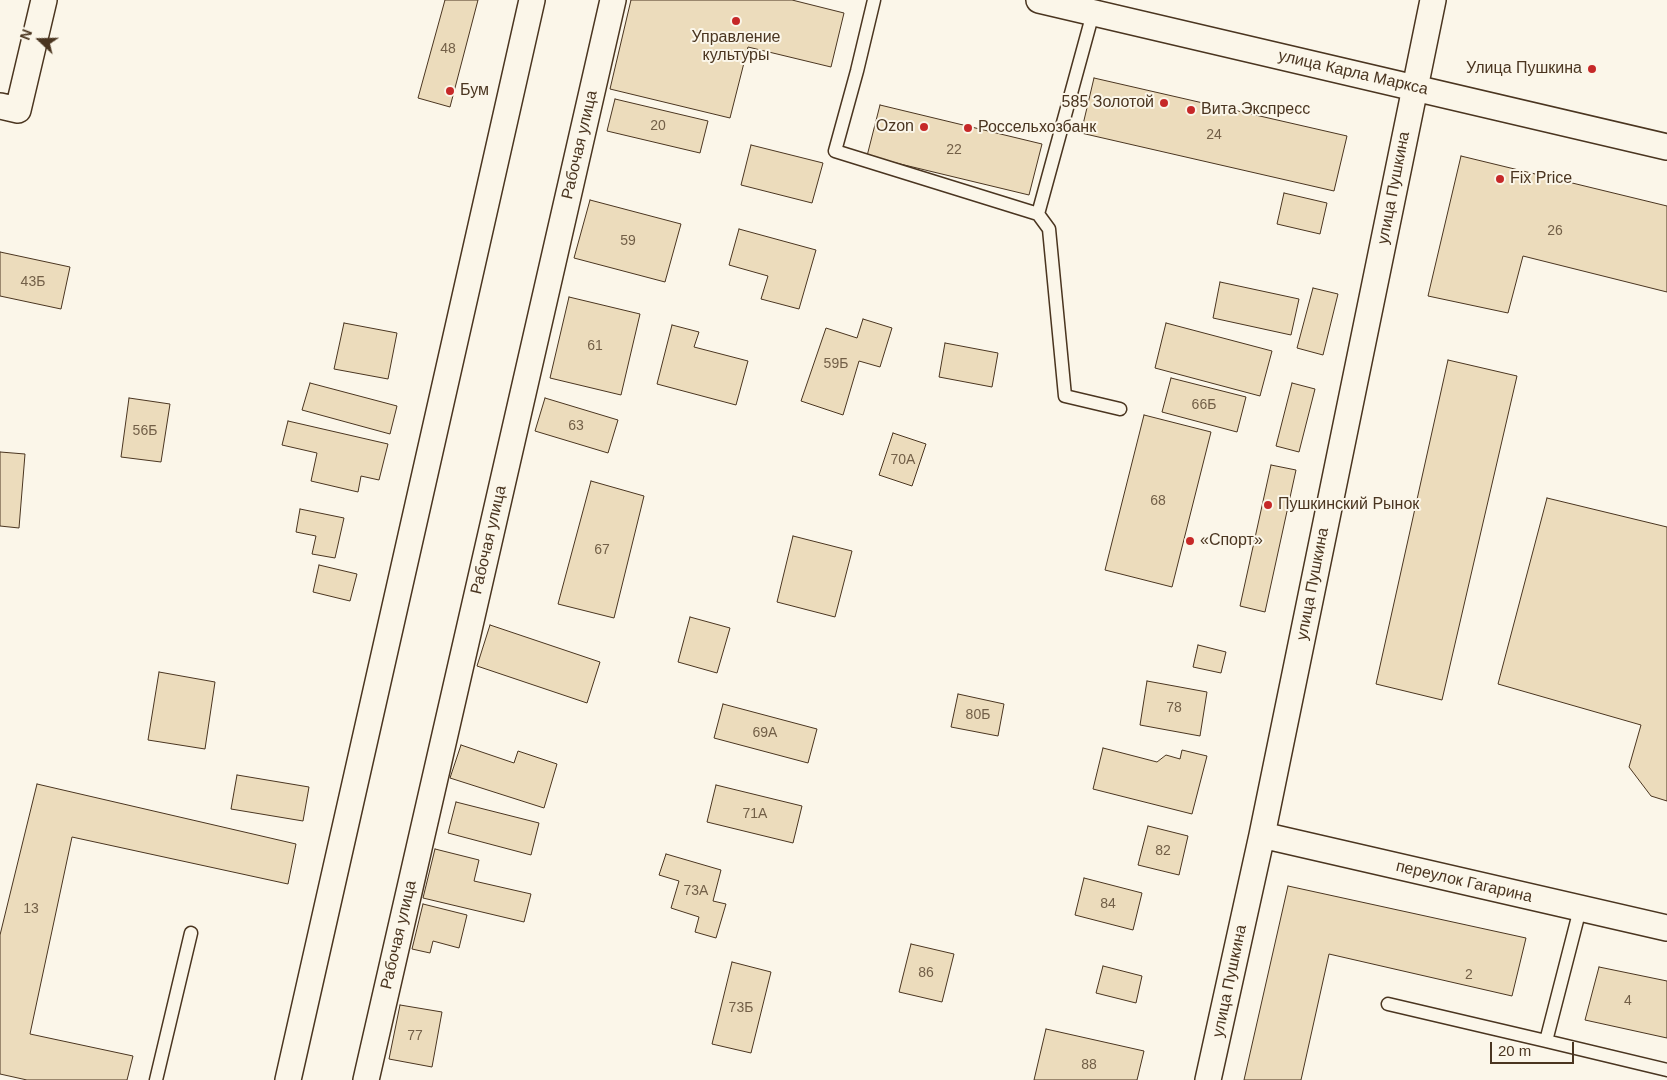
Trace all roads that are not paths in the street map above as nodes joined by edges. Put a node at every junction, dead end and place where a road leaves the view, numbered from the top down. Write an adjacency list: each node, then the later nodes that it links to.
1 (44, 0): 9 (street)
2 (532, 0): 21 (street)
3 (613, 0): 22 (street, Рабочая улица)
4 (874, 0): 11 (lane)
5 (1039, 0): 7 (street, улица Карла Маркса)
6 (1432, 0): 8 (street, улица Пушкина)
7 (1093, 13): 8 (street, улица Карла Маркса); 11 (lane)
8 (1414, 88): 10 (street, улица Карла Маркса); 13 (street, улица Пушкина)
9 (0, 106)
10 (1667, 147)
11 (1038, 214): 12 (lane)
12 (1120, 409)
13 (1262, 835): 14 (street, переулок Гагарина); 23 (street, улица Пушкина)
14 (1580, 909): 15 (street, переулок Гагарина); 18 (lane)
15 (1667, 928)
16 (191, 933): 20 (lane)
17 (1388, 1004): 18 (lane)
18 (1546, 1041): 19 (lane)
19 (1667, 1070)
20 (156, 1080)
21 (288, 1080)
22 (366, 1080)
23 (1208, 1080)

